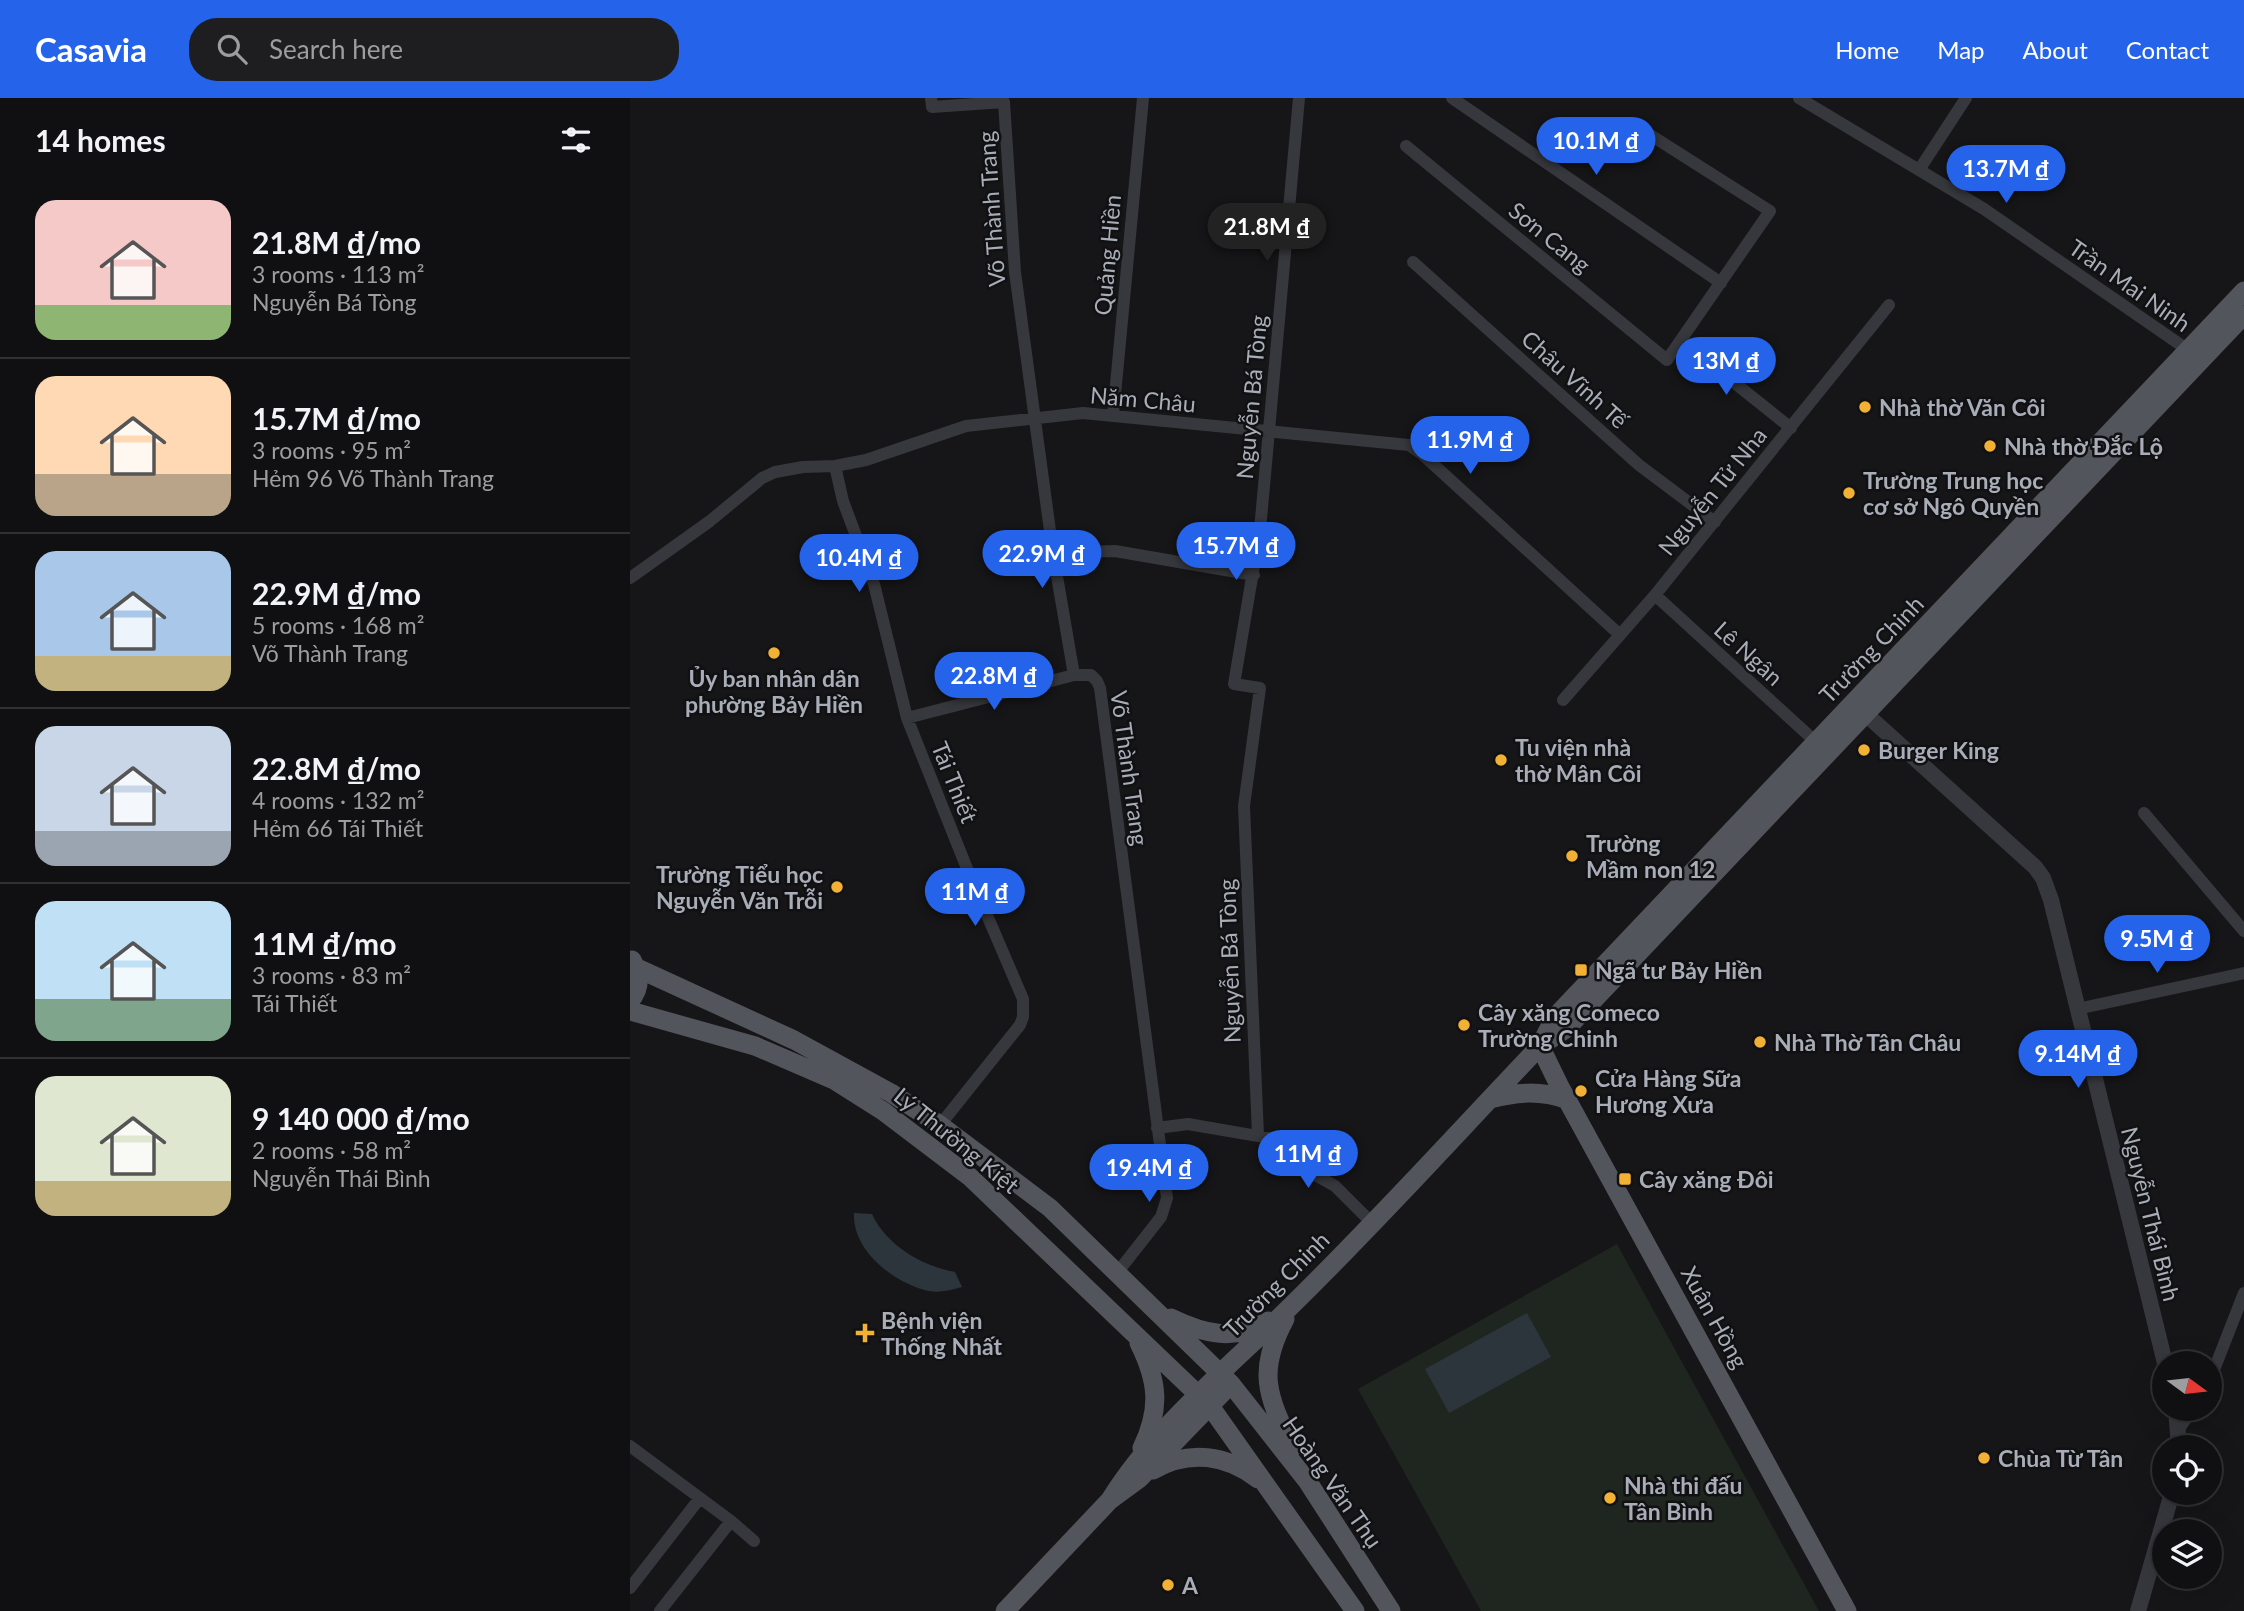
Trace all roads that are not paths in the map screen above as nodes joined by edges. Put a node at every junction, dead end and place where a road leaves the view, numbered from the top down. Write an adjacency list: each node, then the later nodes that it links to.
1 (931, 98): 18 (street, Võ Thành Trang)
2 (1143, 98): 17 (street, Quảng Hiền)
3 (1299, 98): 20 (street, Nguyễn Bá Tòng)
4 (1452, 98): 11 (street)
5 (1799, 98): 9 (street, Trần Mai Ninh)
6 (1966, 98): 9 (street)
7 (1641, 129): 11 (street)
8 (1406, 146): 15 (street, Sơn Cang)
9 (1919, 170): 16 (street, Trần Mai Ninh)
10 (1413, 262): 22 (street, Châu Vĩnh Tế)
11 (1721, 282): 15 (street)
12 (2244, 291): 16 (main road, Trường Chinh)
13 (1889, 305): 19 (street, Nguyễn Tử Nha)
14 (2244, 315): 30 (main road, Trường Chinh)
15 (1681, 340): 19 (street)
16 (2188, 350): 30 (main road, Trường Chinh)
17 (1113, 416): 18 (street, Năm Châu); 20 (street, Năm Châu)
18 (1034, 417): 21 (street, Năm Châu); 23 (street, Võ Thành Trang)
19 (1791, 428): 22 (street, Nguyễn Tử Nha)
20 (1269, 431): 24 (street, Nguyễn Bá Tòng); 27 (street, Năm Châu)
21 (835, 466): 25 (street, Năm Châu); 31 (street, Tái Thiết)
22 (1715, 522): 26 (street, Nguyễn Tử Nha)
23 (1053, 553): 24 (street); 28 (street, Võ Thành Trang)
24 (1254, 575): 46 (street, Nguyễn Bá Tòng)
25 (630, 578)
26 (1655, 595): 27 (street, Nguyễn Tử Nha); 32 (street, Lê Ngân)
27 (1620, 635): 29 (street, Nguyễn Tử Nha)
28 (1074, 675): 31 (street); 45 (street, Võ Thành Trang)
29 (1563, 700)
30 (1859, 708): 32 (main road, Trường Chinh); 34 (main road, Trường Chinh); 39 (street, Nguyễn Thái Bình)
31 (907, 718): 44 (street, Tái Thiết)
32 (1816, 742): 34 (main road, Trường Chinh)
33 (2144, 813): 35 (street)
34 (1684, 893): 41 (main road, Trường Chinh)
35 (2244, 931)
36 (633, 963): 38 (main road); 44 (main road, Lý Thường Kiệt)
37 (2244, 974): 39 (street)
38 (630, 1001)
39 (2077, 1010): 54 (street, Nguyễn Thái Bình)
40 (630, 1011): 53 (main road, Lý Thường Kiệt)
41 (1540, 1046): 42 (main road, Trường Chinh); 43 (main road, Xuân Hồng)
42 (1490, 1099): 43 (main road); 47 (main road, Trường Chinh)
43 (1568, 1100): 76 (main road, Xuân Hồng)
44 (940, 1125): 48 (main road, Lý Thường Kiệt)
45 (1157, 1128): 46 (street); 48 (street, Võ Thành Trang)
46 (1258, 1135): 47 (street)
47 (1372, 1223): 51 (main road, Trường Chinh)
48 (1116, 1273): 50 (main road, Lý Thường Kiệt)
49 (2244, 1293): 55 (street)
50 (1150, 1305): 51 (main road); 52 (main road)
51 (1292, 1305): 57 (main road, Trường Chinh); 65 (main road)
52 (1180, 1334): 56 (main road); 57 (main road)
53 (1135, 1336): 56 (main road, Lý Thường Kiệt); 64 (main road)
54 (2162, 1351)
55 (2221, 1351)
56 (1158, 1356): 58 (main road, Lý Thường Kiệt)
57 (1226, 1379): 58 (main road, Trường Chinh); 65 (main road, Hoàng Văn Thụ)
58 (1205, 1400): 64 (main road, Trường Chinh); 66 (main road)
59 (2177, 1421): 61 (street)
60 (2184, 1421): 61 (street)
61 (2178, 1430): 62 (street)
62 (2178, 1435)
63 (630, 1446): 67 (street)
64 (1135, 1473): 66 (main road); 73 (main road)
65 (1308, 1482): 75 (main road, Hoàng Văn Thụ)
66 (1268, 1487): 74 (main road)
67 (700, 1498): 69 (street); 71 (street)
68 (2169, 1505): 77 (street)
69 (731, 1521): 70 (street); 72 (street)
70 (754, 1541)
71 (630, 1588)
72 (660, 1611)
73 (1005, 1611)
74 (1355, 1611)
75 (1391, 1611)
76 (1847, 1611)
77 (2138, 1611)

